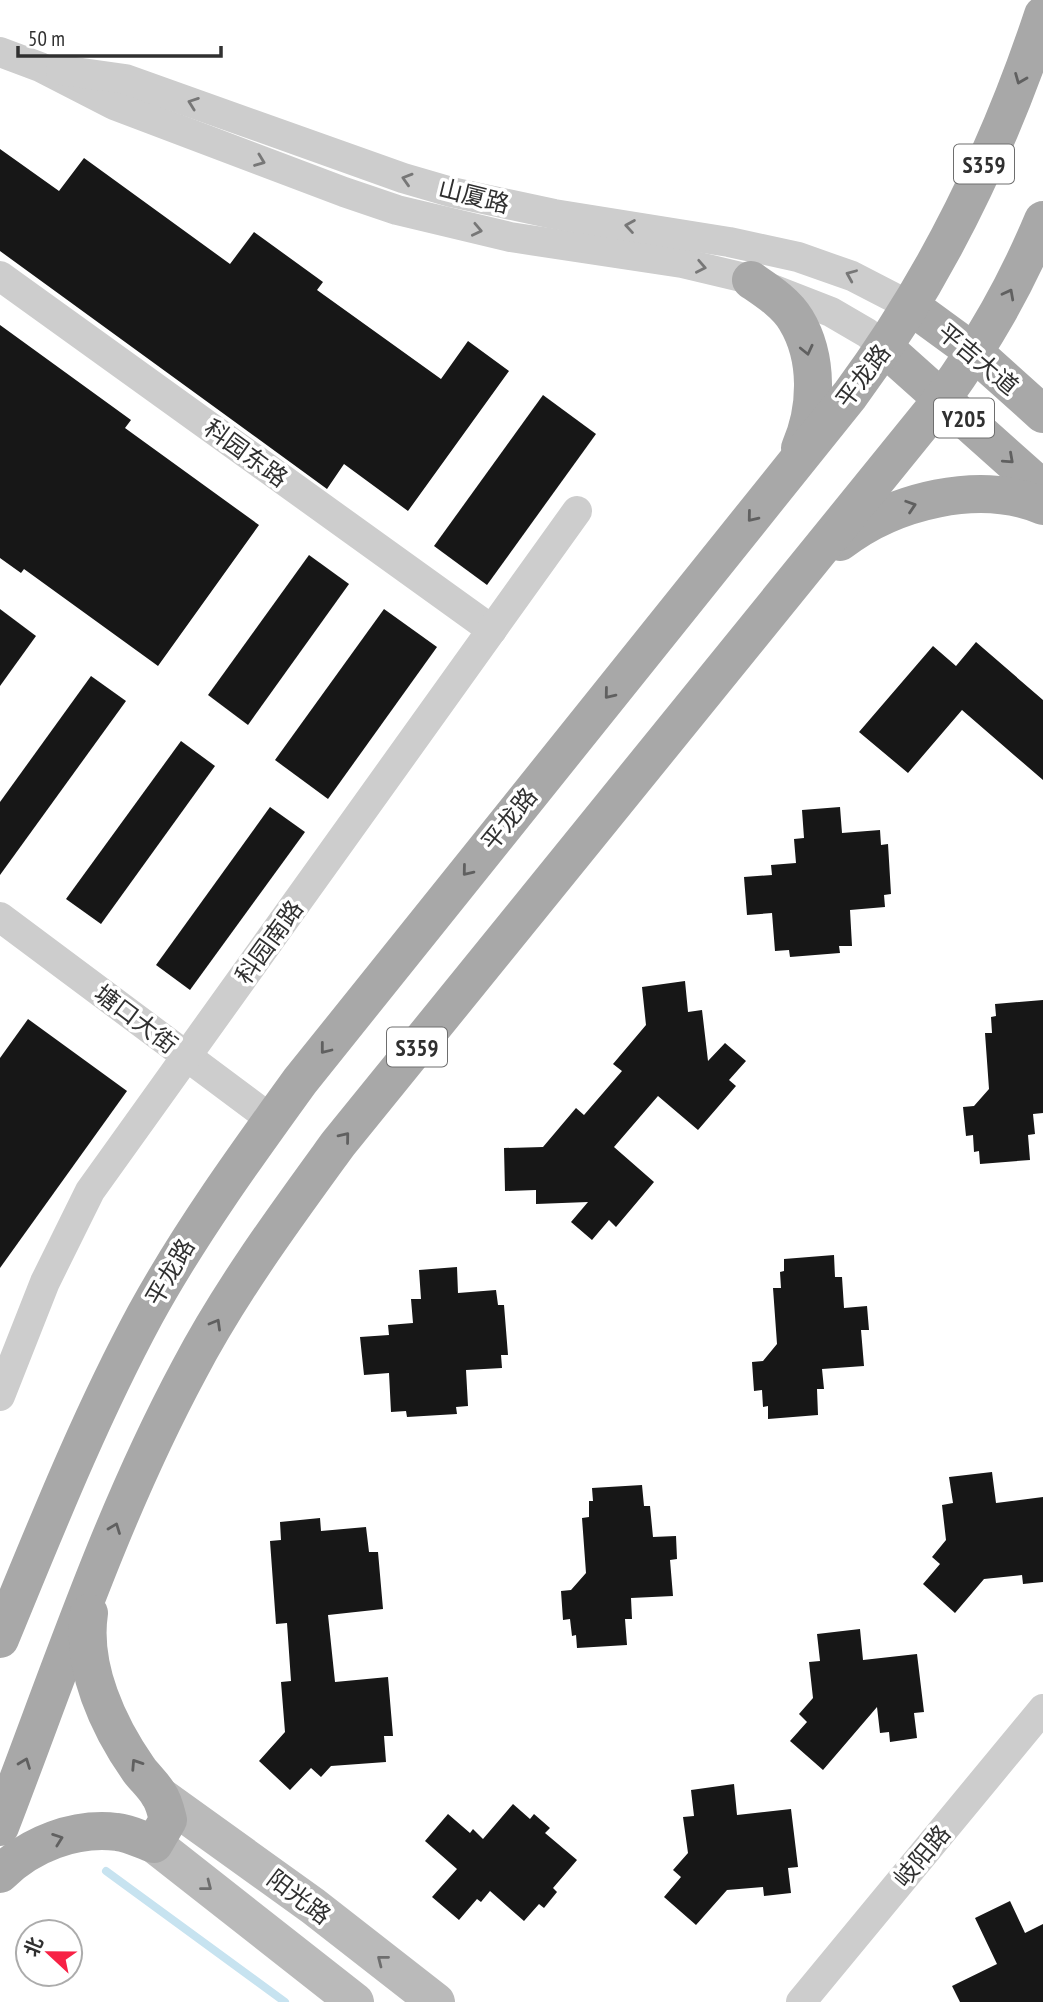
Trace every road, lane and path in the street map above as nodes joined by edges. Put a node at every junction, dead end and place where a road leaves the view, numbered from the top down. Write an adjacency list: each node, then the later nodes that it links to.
1 (1043, 15): 7 (main road, 平龙路 / S359, one-way to 7)
2 (0, 52): 3 (street, 山厦路)
3 (40, 67): 6 (street, 山厦路, one-way to 6); 7 (street, 山厦路, one-way to 3)
4 (1043, 220): 9 (main road, S359, one-way to 4)
5 (0, 276): 17 (street, 科园东路)
6 (751, 280): 8 (street, 山厦路); 12 (main road, one-way to 12)
7 (912, 307): 8 (main road, 平龙路 / S359); 9 (main road, 平吉大道 / Y205)
8 (885, 348): 10 (main road, Y205); 12 (main road, 平龙路 / S359)
9 (975, 353): 10 (main road, S359); 11 (main road, 平吉大道 / Y205)
10 (942, 399): 13 (main road, Y205, one-way to 13); 16 (main road, S359)
11 (1043, 414)
12 (790, 470): 20 (main road, 平龙路 / S359, one-way to 20)
13 (1043, 489)
14 (1043, 506): 16 (main road, one-way to 14)
15 (577, 511): 17 (street, 科园南路)
16 (810, 564): 22 (main road, S359, one-way to 16)
17 (492, 630): 19 (street, 科园南路)
18 (0, 917): 19 (street, 塘口大街)
19 (187, 1057): 20 (street, 塘口大街); 21 (street, 科园南路)
20 (272, 1120): 23 (main road, 平龙路 / S359)
21 (0, 1396)
22 (94, 1583): 25 (main road, one-way to 22); 26 (main road, S359, one-way to 22)
23 (0, 1639)
24 (1043, 1709): 31 (street, 岐阳路)
25 (160, 1796): 27 (main road); 30 (street, 阳光路, one-way to 25)
26 (0, 1827)
27 (154, 1844): 28 (main road, one-way to 27); 29 (street, 阳光路, one-way to 29)
28 (0, 1874)
29 (355, 2002)
30 (436, 2002)
31 (801, 2002)

